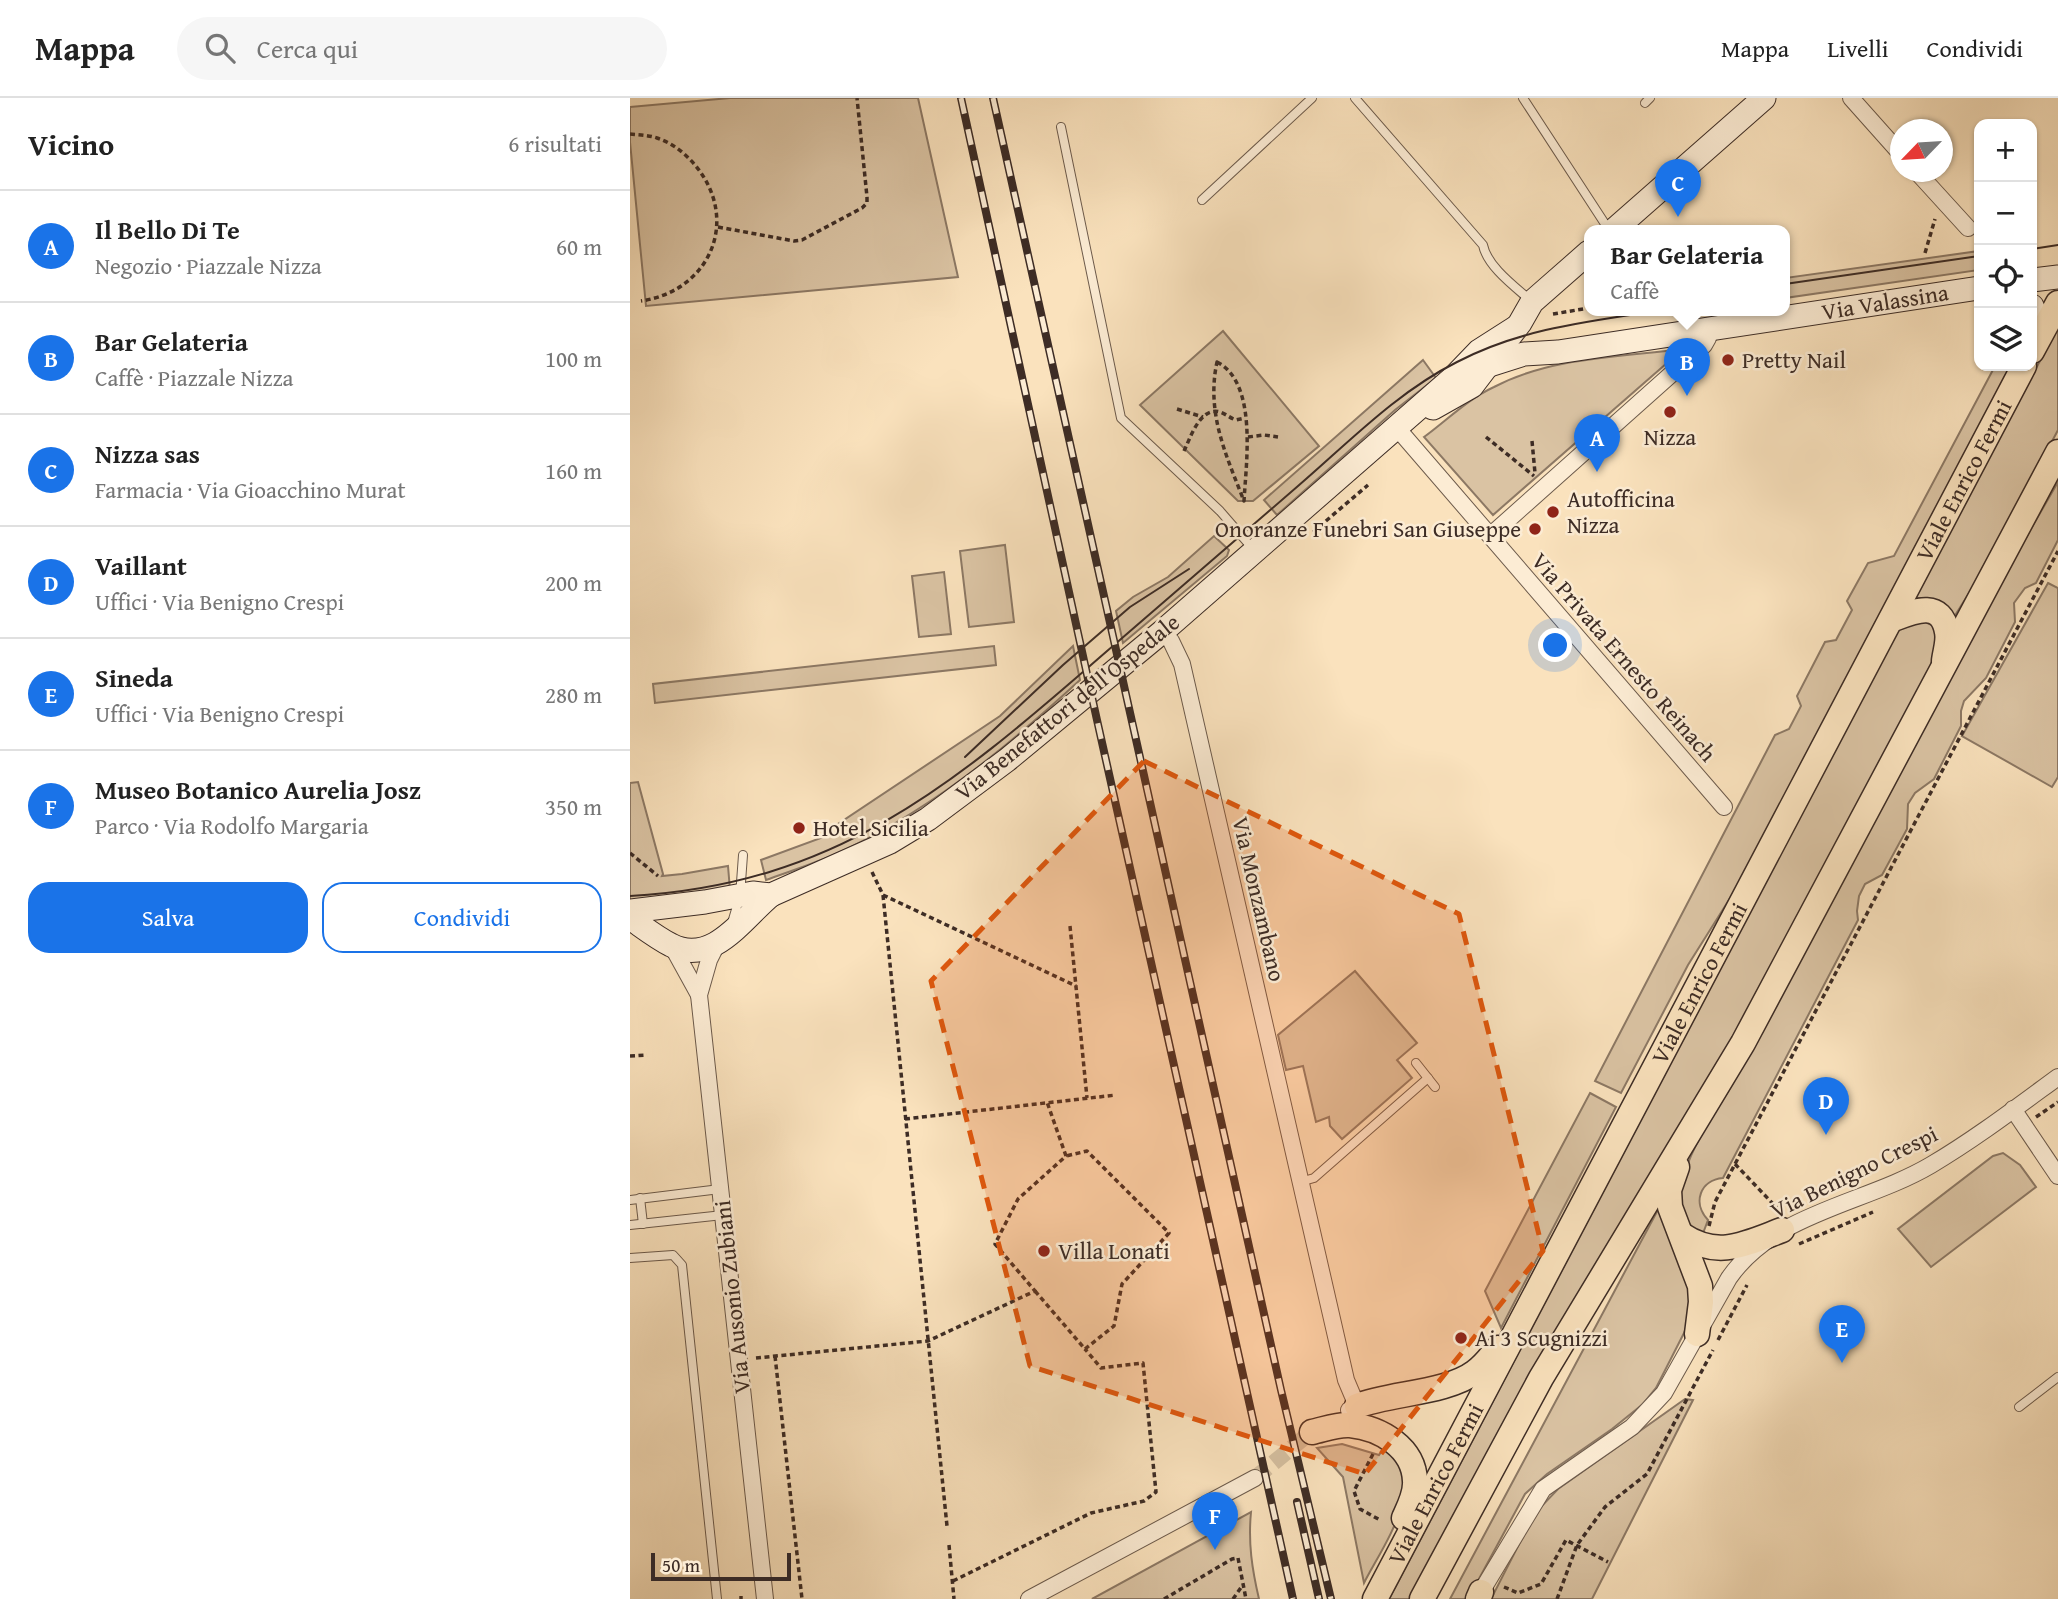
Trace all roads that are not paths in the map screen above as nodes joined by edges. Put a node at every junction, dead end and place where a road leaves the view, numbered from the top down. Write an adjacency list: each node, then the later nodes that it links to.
1 (1312, 98): 9 (lane)
2 (1355, 98): 17 (lane)
3 (1523, 98): 10 (lane)
4 (1764, 98): 11 (main road)
5 (1851, 98): 7 (street)
6 (1061, 127): 29 (lane)
7 (1890, 142)
8 (1926, 182): 12 (street)
9 (1202, 200)
10 (1619, 225)
11 (1621, 225)
12 (1968, 228)
13 (1584, 258): 17 (main road)
14 (2058, 277): 15 (main road)
15 (2037, 280)
16 (1974, 289): 20 (main road, Via Valassina)
17 (1532, 302): 19 (main road); 22 (main road)
18 (2058, 303): 21 (main road)
19 (1515, 328): 23 (main road); 25 (main road)
20 (1707, 329): 22 (main road, Via Valassina); 28 (street)
21 (2037, 340)
22 (1558, 352): 23 (main road); 25 (main road)
23 (1489, 364): 25 (main road)
24 (2021, 371): 30 (main road, Viale Enrico Fermi)
25 (1463, 381): 26 (main road, Via Benefattori dell'Ospedale)
26 (1397, 428): 28 (street, Via Privata Ernesto Reinach); 29 (main road, Via Benefattori dell'Ospedale)
27 (2058, 452): 32 (main road, Viale Enrico Fermi)
28 (1491, 536): 33 (street, Via Privata Ernesto Reinach)
29 (1254, 552): 31 (main road, Via Benefattori dell'Ospedale)
30 (1892, 620): 32 (main road); 61 (main road, Viale Enrico Fermi)
31 (1162, 632): 36 (main road, Via Benefattori dell'Ospedale); 51 (street, Via Monzambano)
32 (1943, 669): 49 (main road, Viale Enrico Fermi)
33 (1724, 807)
34 (743, 855): 35 (lane, Via Ausonio Zubiani)
35 (740, 895): 36 (main road, Via Benefattori dell'Ospedale); 37 (main road, Via Benefattori dell'Ospedale); 41 (lane, Via Ausonio Zubiani)
36 (771, 895): 41 (main road, Via Ausonio Zubiani)
37 (705, 902): 38 (main road, Via Benefattori dell'Ospedale); 41 (main road)
38 (681, 904): 39 (main road, Via Benefattori dell'Ospedale); 42 (main road)
39 (630, 911)
40 (630, 918): 42 (main road, Via Ausonio Zubiani)
41 (723, 937): 42 (main road, Via Ausonio Zubiani); 43 (street, Via Ausonio Zubiani)
42 (666, 942): 43 (street, Via Ausonio Zubiani)
43 (699, 995): 52 (street, Via Ausonio Zubiani)
44 (1416, 1063): 46 (lane)
45 (2058, 1077): 48 (street, Via Benigno Crespi)
46 (1428, 1079): 47 (lane); 51 (lane)
47 (1435, 1087)
48 (2013, 1109): 50 (street); 58 (street, Via Benigno Crespi)
49 (1686, 1140): 59 (main road); 73 (main road, Viale Enrico Fermi)
50 (2058, 1176)
51 (1300, 1182): 64 (street, Via Monzambano)
52 (720, 1189): 53 (lane); 55 (street, Via Ausonio Zubiani)
53 (640, 1198): 54 (lane); 56 (lane)
54 (630, 1200)
55 (723, 1215): 56 (lane); 71 (street, Via Ausonio Zubiani)
56 (643, 1224): 57 (lane)
57 (630, 1225)
58 (1783, 1229): 59 (main road); 62 (street, Via Benigno Crespi)
59 (1682, 1235): 62 (main road)
60 (630, 1258): 70 (lane)
61 (1520, 1324): 64 (main road); 69 (main road, Viale Enrico Fermi)
62 (1697, 1334): 68 (street)
63 (2058, 1377): 65 (lane)
64 (1357, 1406): 66 (street)
65 (2019, 1407)
66 (1309, 1434): 69 (main road)
67 (1255, 1478): 72 (street)
68 (1486, 1594)
69 (1376, 1597)
70 (717, 1599)
71 (765, 1599)
72 (1029, 1599)
73 (1422, 1599)

